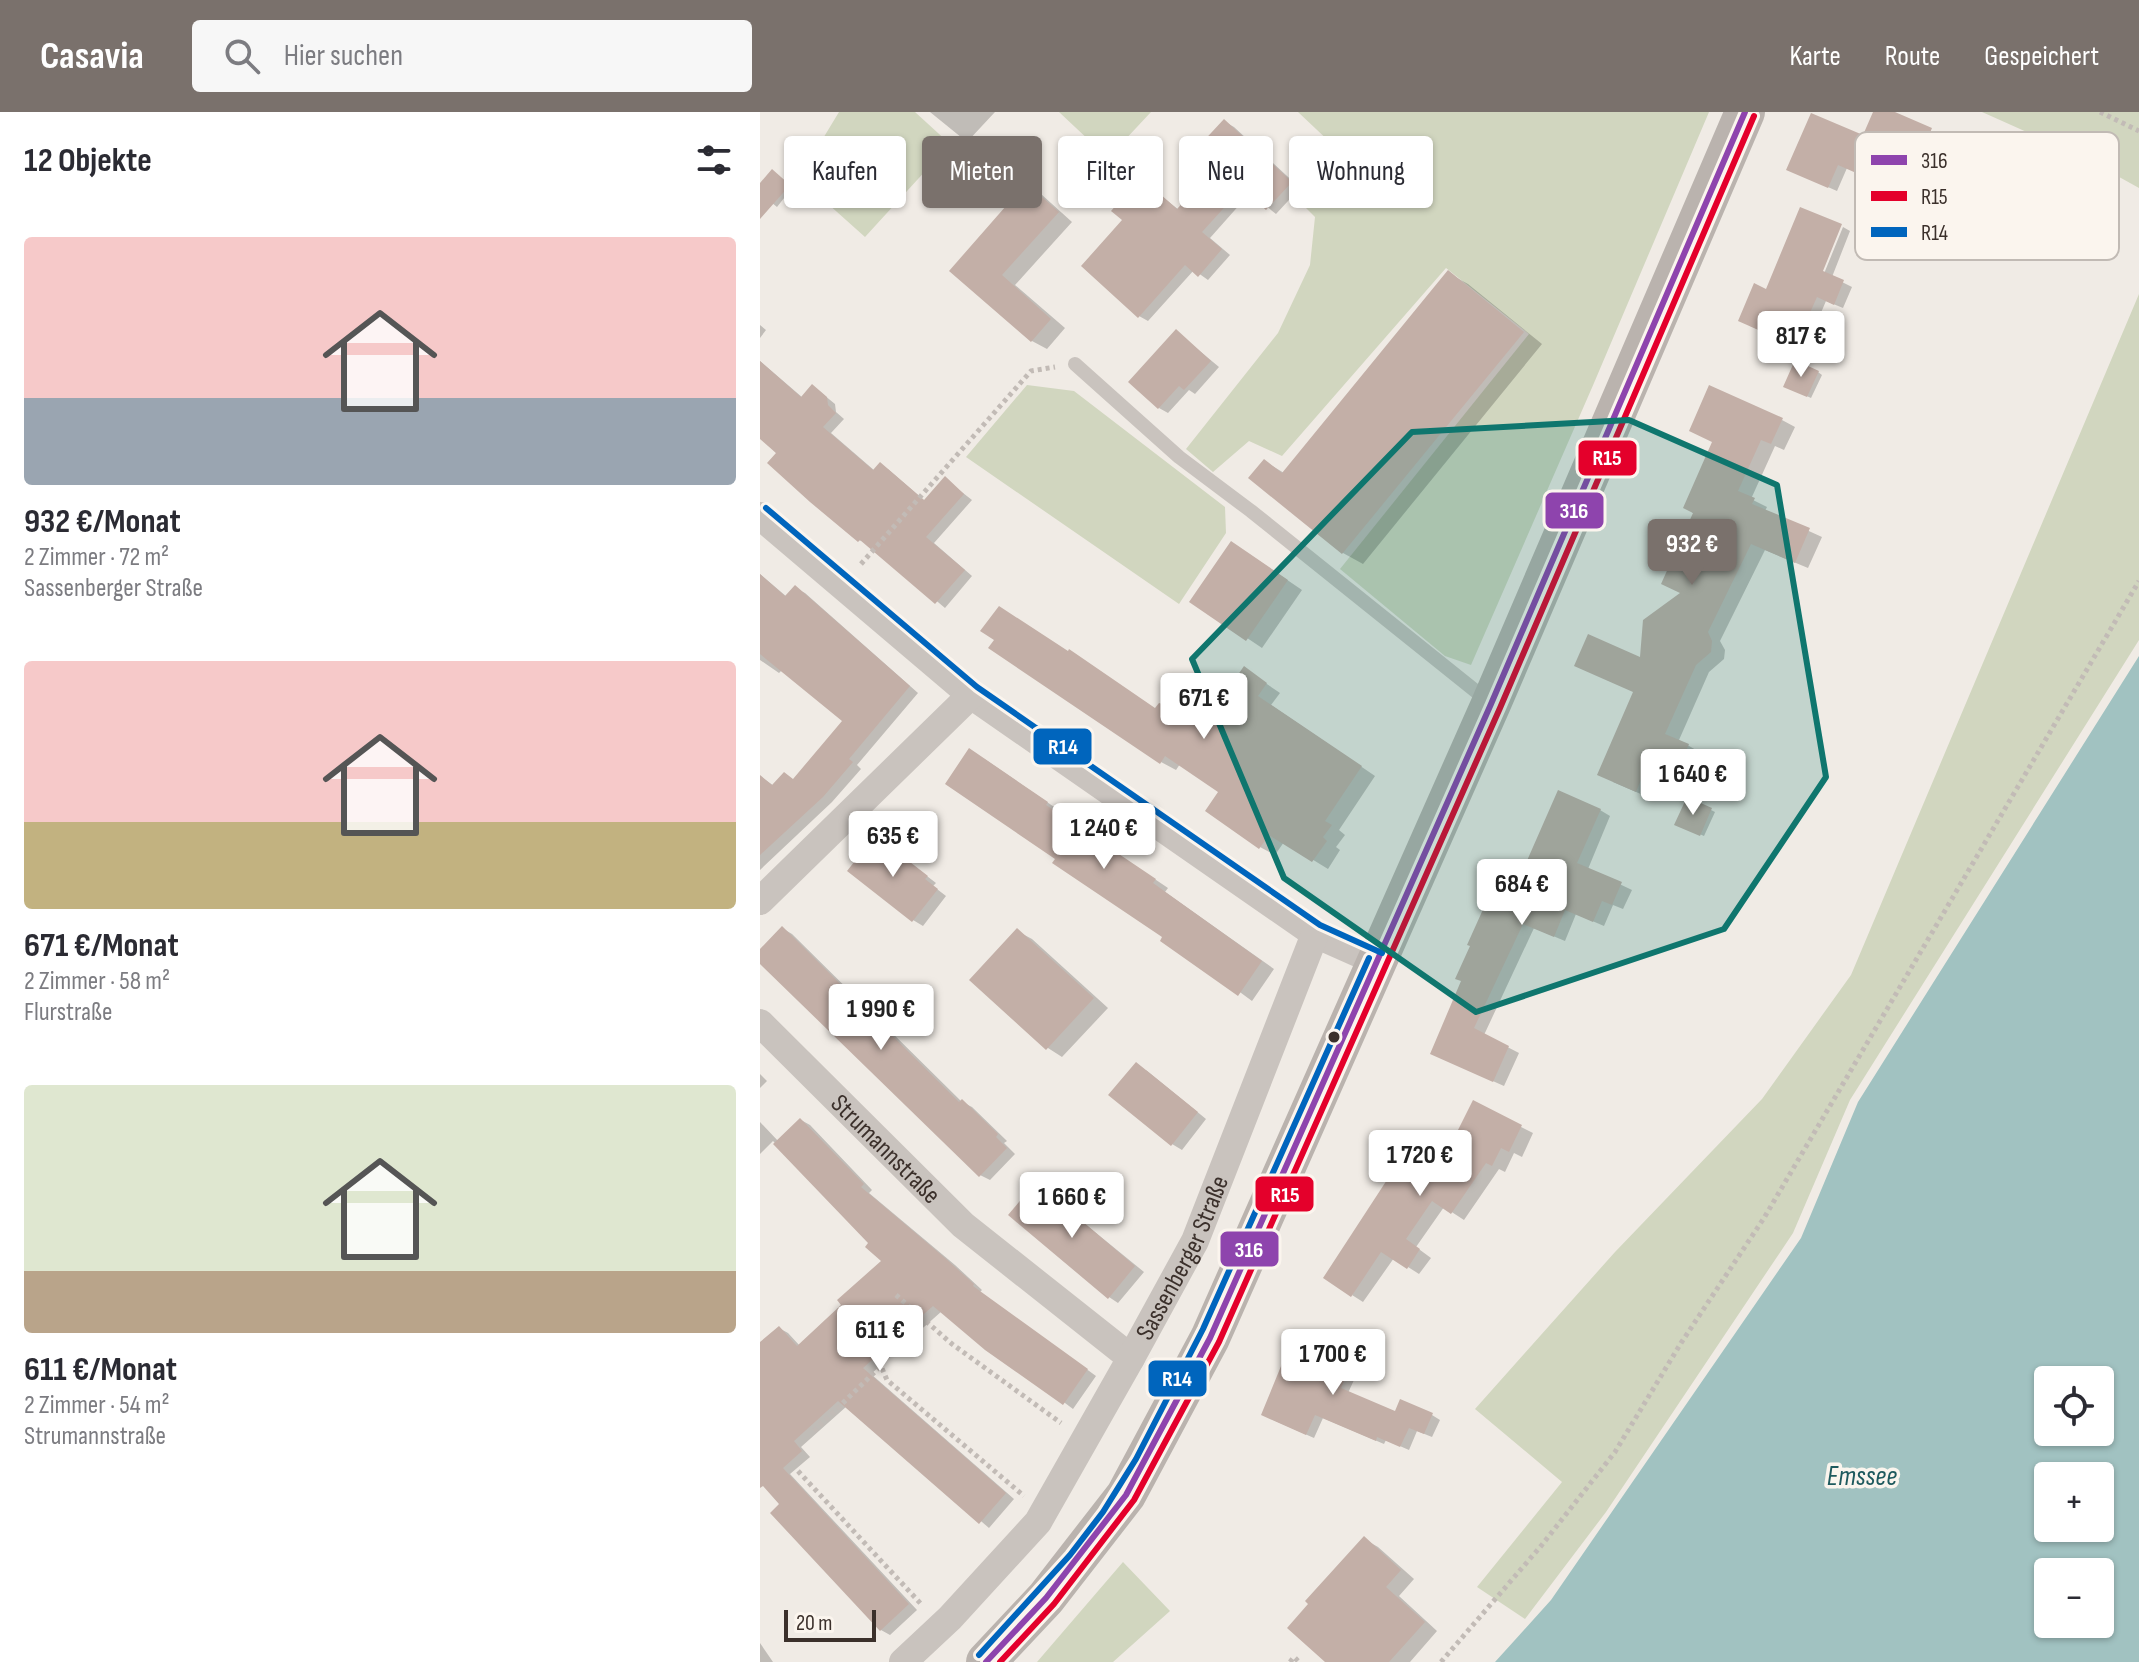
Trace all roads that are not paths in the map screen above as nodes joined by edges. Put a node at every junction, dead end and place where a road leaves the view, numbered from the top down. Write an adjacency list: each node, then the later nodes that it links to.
1 (1745, 112): 5 (street)
2 (1075, 364): 5 (lane)
3 (760, 516): 4 (street)
4 (971, 695): 6 (street); 7 (street)
5 (1491, 704): 8 (street)
6 (760, 901)
7 (1315, 934): 8 (street); 10 (street, Sassenberger Straße)
8 (1378, 962): 12 (street)
9 (760, 1023): 10 (street, Strumannstraße)
10 (1131, 1358): 11 (street, Sassenberger Straße)
11 (903, 1662)
12 (986, 1662)

